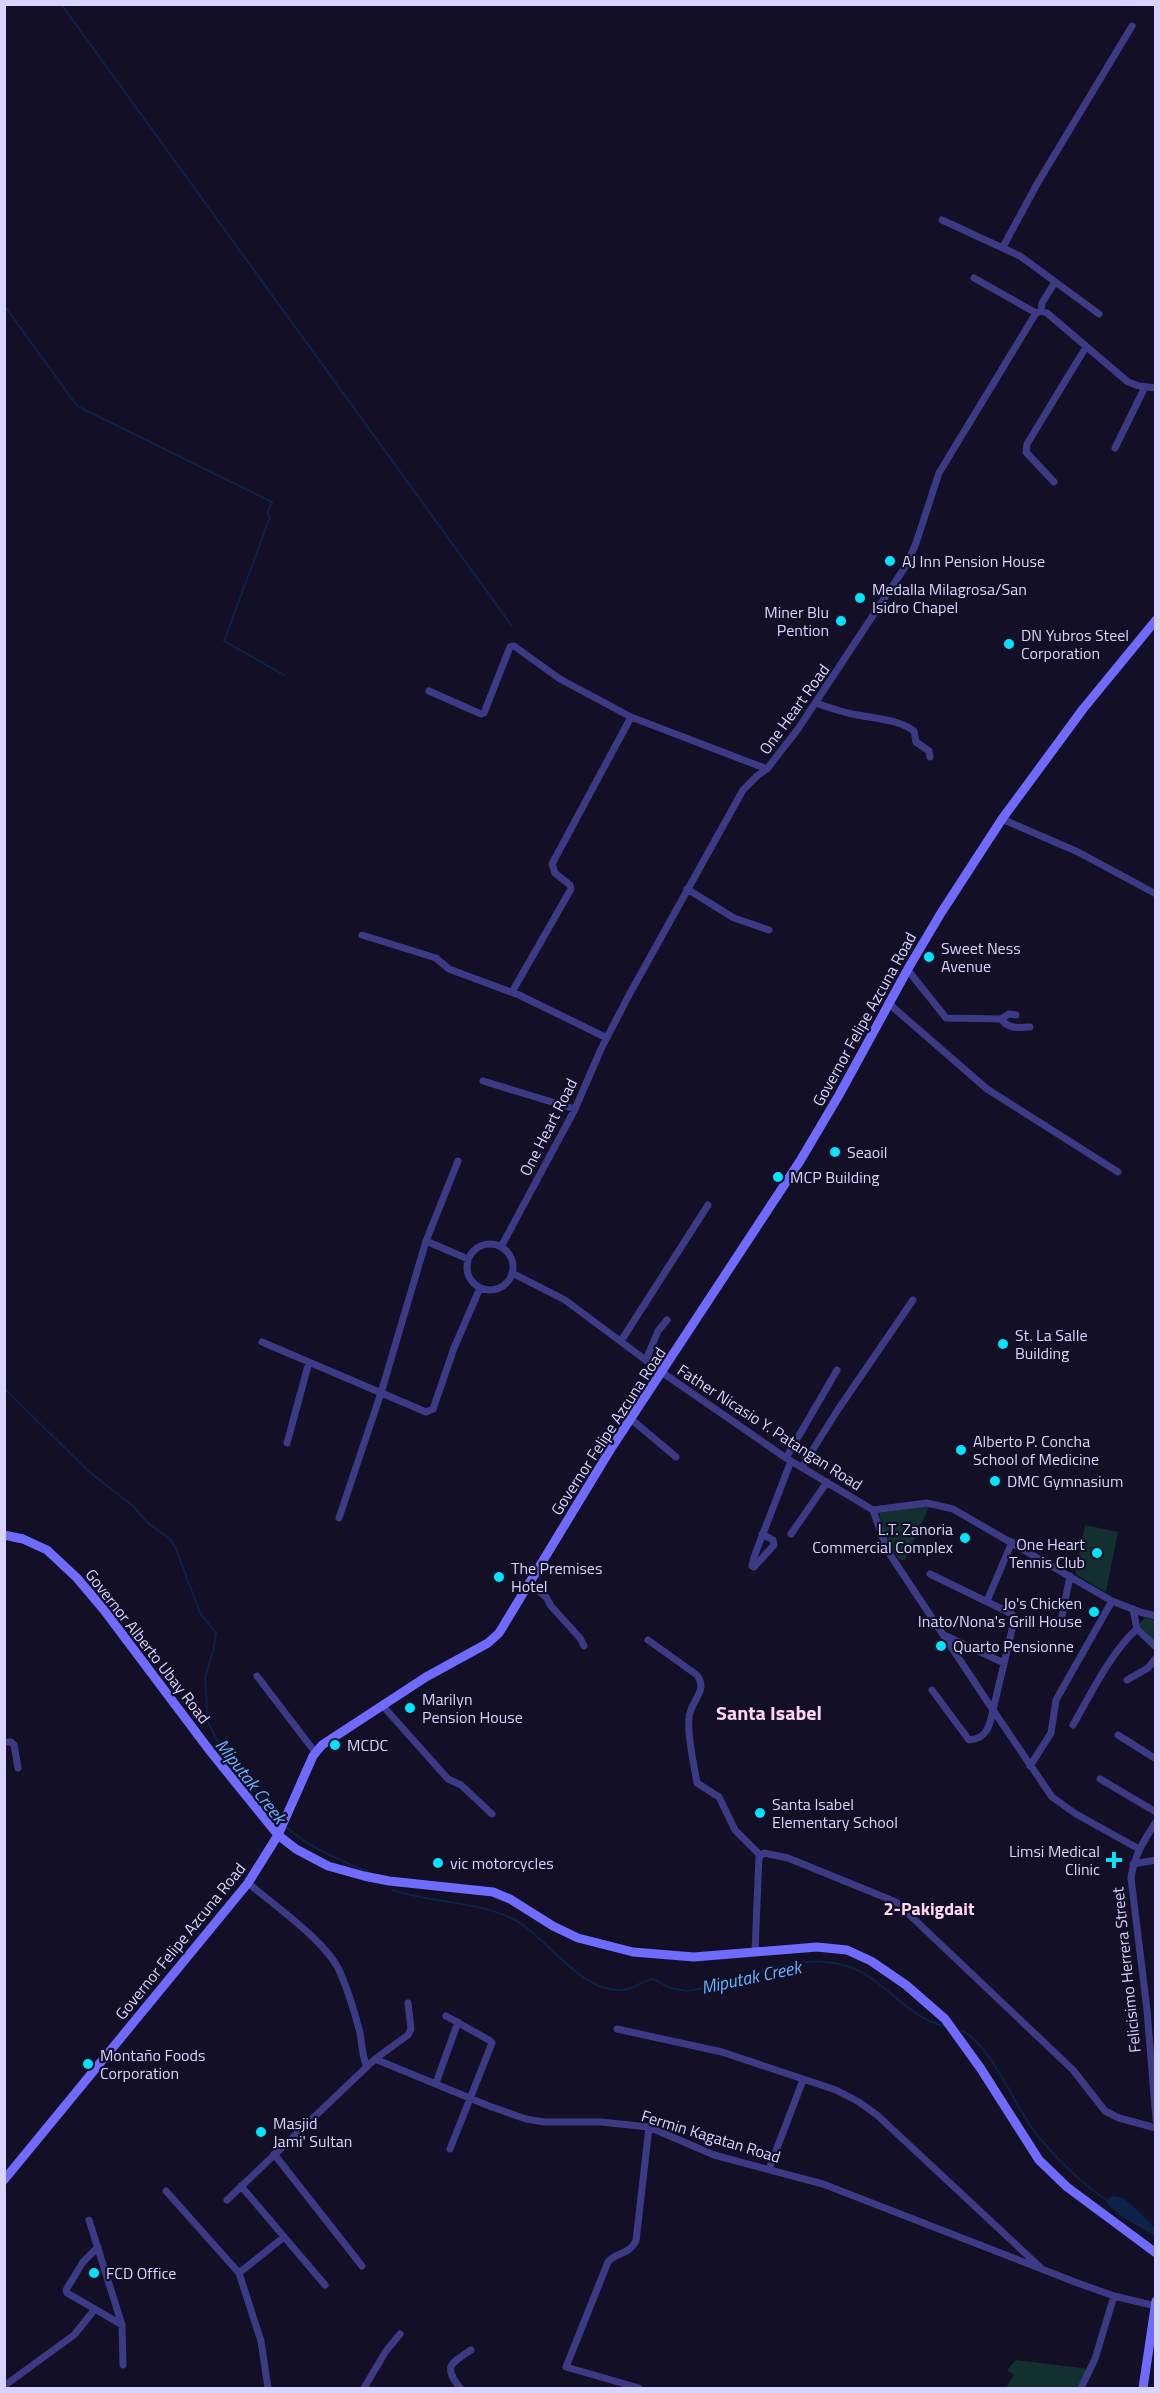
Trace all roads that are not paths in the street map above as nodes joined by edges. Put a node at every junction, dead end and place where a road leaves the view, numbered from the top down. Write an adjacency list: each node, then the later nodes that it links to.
1 (1132, 26): 3 (street)
2 (942, 220): 3 (street)
3 (1004, 247): 5 (street)
4 (974, 278): 6 (street)
5 (1055, 282): 6 (street, One Heart Road); 7 (street)
6 (1038, 312): 8 (street); 14 (street, One Heart Road)
7 (1099, 314)
8 (1086, 347): 9 (street); 11 (street)
9 (1152, 386): 10 (street)
10 (1115, 448)
11 (1054, 482)
12 (1155, 620): 18 (street, Governor Felipe Azcuna Road)
13 (429, 691): 15 (street)
14 (816, 703): 16 (street); 17 (street, One Heart Road)
15 (631, 717): 17 (street); 24 (street)
16 (930, 757)
17 (767, 769): 19 (street, One Heart Road)
18 (1002, 819): 20 (street); 23 (street, Governor Felipe Azcuna Road)
19 (687, 889): 21 (street); 29 (street, One Heart Road)
20 (1155, 894)
21 (769, 930)
22 (362, 935): 24 (street)
23 (907, 969): 25 (street, Governor Felipe Azcuna Road); 27 (street)
24 (512, 992): 29 (street)
25 (888, 1004): 33 (street); 47 (street, Governor Felipe Azcuna Road)
26 (1016, 1015): 27 (street)
27 (1000, 1019): 28 (street)
28 (1029, 1027)
29 (607, 1038): 31 (street, One Heart Road)
30 (483, 1081): 31 (street)
31 (575, 1109): 36 (street, One Heart Road)
32 (458, 1161): 35 (street)
33 (1118, 1172)
34 (708, 1205): 43 (street)
35 (426, 1241): 37 (street); 48 (street)
36 (501, 1247): 37 (street); 38 (street)
37 (468, 1259): 39 (street)
38 (512, 1273): 39 (street); 43 (street, Father Nicasio Y. Patangan Road)
39 (480, 1288): 48 (street)
40 (913, 1300): 53 (street)
41 (668, 1320): 44 (street)
42 (262, 1341): 45 (street)
43 (621, 1341): 44 (street, Father Nicasio Y. Patangan Road)
44 (646, 1360): 47 (street, Father Nicasio Y. Patangan Road)
45 (309, 1362): 48 (street); 50 (street)
46 (837, 1370): 52 (street)
47 (663, 1372): 49 (street, Governor Felipe Azcuna Road); 52 (street, Father Nicasio Y. Patangan Road)
48 (381, 1393): 56 (street)
49 (632, 1419): 51 (street); 63 (street, Governor Felipe Azcuna Road)
50 (287, 1443)
51 (676, 1457)
52 (789, 1459): 53 (street, Father Nicasio Y. Patangan Road); 57 (street)
53 (802, 1467): 54 (street, Father Nicasio Y. Patangan Road)
54 (826, 1482): 55 (street, Father Nicasio Y. Patangan Road); 58 (street)
55 (873, 1510): 60 (street, Father Nicasio Y. Patangan Road); 70 (street)
56 (339, 1518)
57 (762, 1534)
58 (791, 1534)
59 (4, 1535): 92 (street, Governor Alberto Ubay Road)
60 (1012, 1542): 62 (street, Father Nicasio Y. Patangan Road); 64 (street)
61 (930, 1574): 64 (street)
62 (1071, 1576): 65 (street, Father Nicasio Y. Patangan Road); 67 (street)
63 (531, 1584): 72 (street); 79 (street, Governor Felipe Azcuna Road)
64 (987, 1601): 75 (street)
65 (1112, 1601): 66 (street, Father Nicasio Y. Patangan Road); 86 (street)
66 (1133, 1609): 68 (street, Father Nicasio Y. Patangan Road); 69 (street)
67 (1062, 1616)
68 (1155, 1616)
69 (1137, 1629): 73 (street); 81 (street)
70 (944, 1635): 75 (street); 80 (street)
71 (648, 1640): 94 (street)
72 (584, 1647)
73 (1155, 1647)
74 (1155, 1658): 77 (street)
75 (1004, 1663): 80 (street)
76 (257, 1676): 84 (street)
77 (1127, 1680)
78 (932, 1690): 80 (street)
79 (382, 1705): 84 (street, Governor Felipe Azcuna Road); 90 (street)
80 (993, 1710): 86 (street)
81 (1073, 1725)
82 (1118, 1736): 85 (street)
83 (4, 1742): 87 (street)
84 (315, 1752): 92 (street, Governor Felipe Azcuna Road)
85 (1155, 1759)
86 (1030, 1766): 93 (street)
87 (18, 1768)
88 (1100, 1779): 89 (street)
89 (1155, 1812)
90 (492, 1814)
91 (1155, 1822): 93 (street, Felicisimo Herrera Street)
92 (281, 1826): 97 (street, Governor Felipe Azcuna Road); 98 (street, Governor Alberto Ubay Road)
93 (1139, 1849): 96 (street, Felicisimo Herrera Street)
94 (760, 1855): 98 (street); 110 (street)
95 (1155, 1860): 96 (street)
96 (1133, 1864): 108 (street, Felicisimo Herrera Street)
97 (248, 1883): 104 (street); 114 (street, Governor Felipe Azcuna Road)
98 (755, 1951): 121 (street, Governor Alberto Ubay Road)
99 (408, 2003): 103 (street)
100 (446, 2016): 101 (street)
101 (458, 2022): 106 (street); 107 (street)
102 (616, 2029): 105 (street)
103 (375, 2059): 104 (street); 106 (street, Fermin Kagatan Road)
104 (366, 2065): 112 (street)
105 (803, 2080): 113 (street); 123 (street)
106 (436, 2083): 107 (street, Fermin Kagatan Road)
107 (471, 2097): 109 (street, Fermin Kagatan Road); 111 (street)
108 (1155, 2120)
109 (649, 2127): 113 (street, Fermin Kagatan Road); 138 (street)
110 (1155, 2128)
111 (450, 2149)
112 (274, 2154): 115 (street); 122 (street)
113 (769, 2169): 123 (street, Fermin Kagatan Road)
114 (4, 2180)
115 (241, 2186): 117 (street); 119 (street)
116 (166, 2191): 124 (street)
117 (227, 2200)
118 (89, 2220): 120 (street)
119 (284, 2237): 124 (street); 125 (street)
120 (98, 2247): 129 (street); 130 (street)
121 (1155, 2253)
122 (362, 2266)
123 (1045, 2271): 126 (street, Fermin Kagatan Road)
124 (239, 2272): 135 (street)
125 (325, 2285)
126 (1114, 2296): 128 (street, Fermin Kagatan Road); 139 (street)
127 (1155, 2301): 128 (street)
128 (1155, 2306): 140 (street)
129 (95, 2309): 130 (street); 134 (street)
130 (122, 2325): 133 (street)
131 (400, 2334): 136 (street)
132 (471, 2350): 137 (street)
133 (123, 2365)
134 (4, 2386)
135 (268, 2388)
136 (364, 2388)
137 (460, 2388)
138 (639, 2388)
139 (1081, 2388)
140 (1143, 2388)

